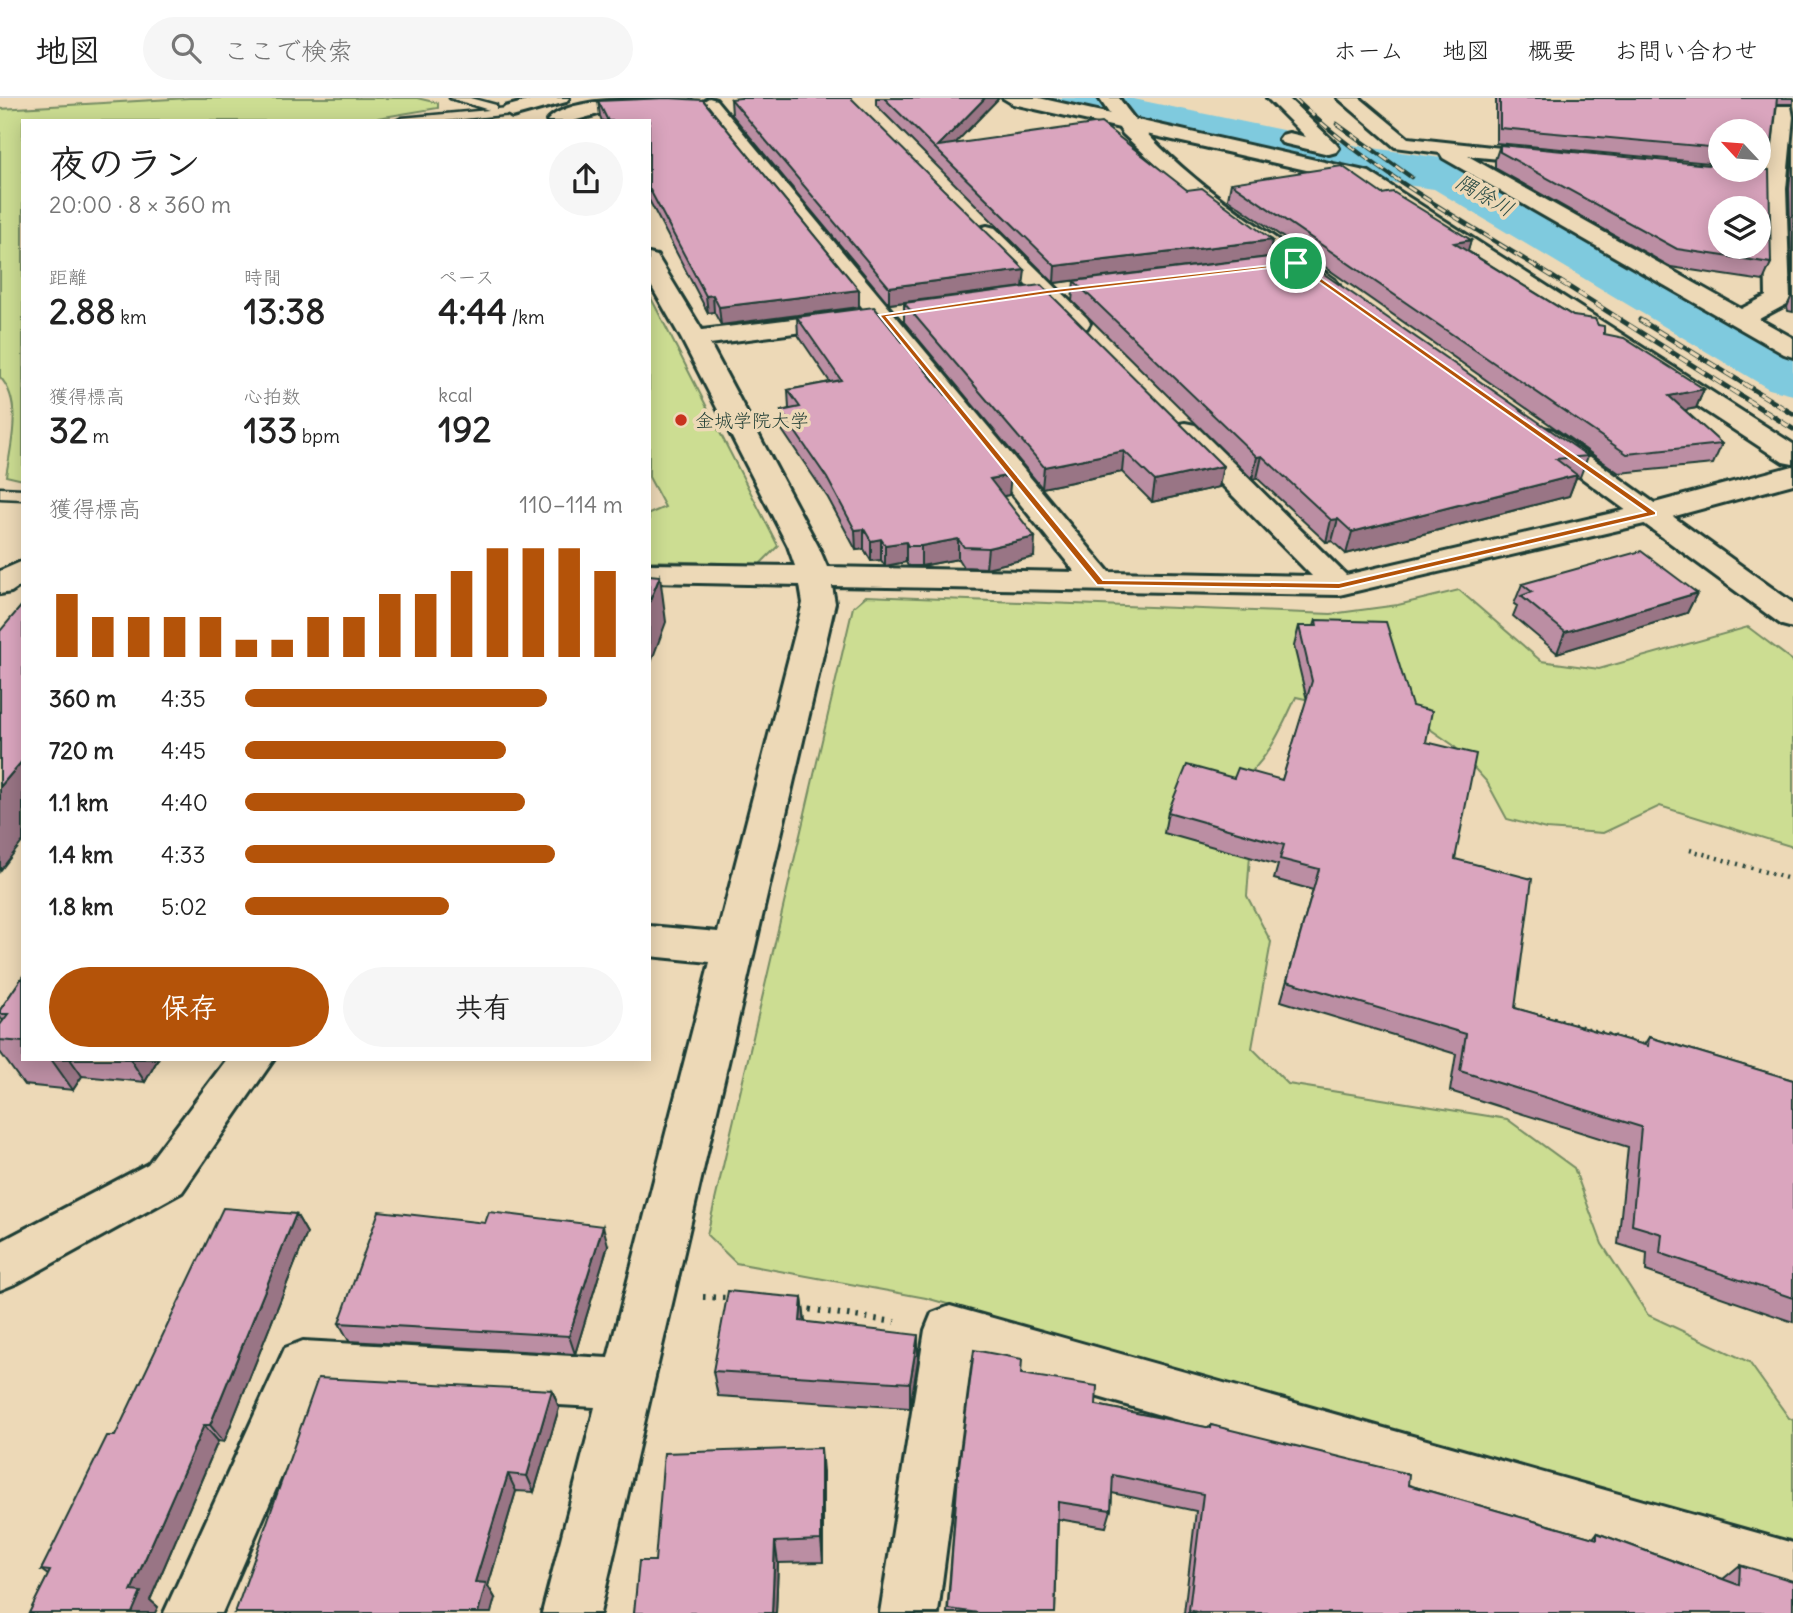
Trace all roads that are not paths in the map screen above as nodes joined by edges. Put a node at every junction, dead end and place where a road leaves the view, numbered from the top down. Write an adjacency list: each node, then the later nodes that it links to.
1 (456, 98): 10 (lane)
2 (1013, 98): 9 (street)
3 (1277, 98): 9 (street)
4 (1348, 98): 14 (street)
5 (551, 100): 10 (street)
6 (735, 103): 27 (street)
7 (669, 105): 13 (street)
8 (1784, 106): 16 (street)
9 (1116, 109): 18 (street); 34 (street)
10 (512, 111): 11 (lane); 12 (street)
11 (424, 119)
12 (529, 119)
13 (561, 119)
14 (1438, 147): 15 (street); 28 (street)
15 (1573, 160)
16 (1776, 184): 24 (street)
17 (969, 215): 22 (street)
18 (1296, 263): 20 (street); 25 (street)
19 (651, 264): 29 (street)
20 (1268, 266)
21 (1075, 289): 22 (street)
22 (1047, 292): 23 (street); 30 (street)
23 (1020, 296)
24 (1785, 300): 28 (street)
25 (1352, 302)
26 (910, 312): 27 (street)
27 (882, 315): 29 (street); 42 (street)
28 (1741, 319): 31 (street)
29 (694, 338): 41 (street)
30 (1096, 341)
31 (1793, 349)
32 (1164, 410): 44 (street)
33 (1519, 419): 38 (street)
34 (1793, 456)
35 (1793, 475): 38 (street)
36 (0, 493): 37 (lane)
37 (21, 494)
38 (1653, 513): 44 (street); 45 (street)
39 (21, 571): 43 (street)
40 (651, 573): 41 (street)
41 (815, 577): 42 (street); 47 (street)
42 (1101, 583): 44 (street)
43 (0, 585)
44 (1339, 586)
45 (1793, 618)
46 (651, 941): 47 (street)
47 (736, 948): 50 (street)
48 (251, 1061): 49 (street)
49 (0, 1267)
50 (628, 1384): 52 (street); 53 (street)
51 (1793, 1571): 54 (street)
52 (193, 1613)
53 (570, 1613)
54 (909, 1613)

